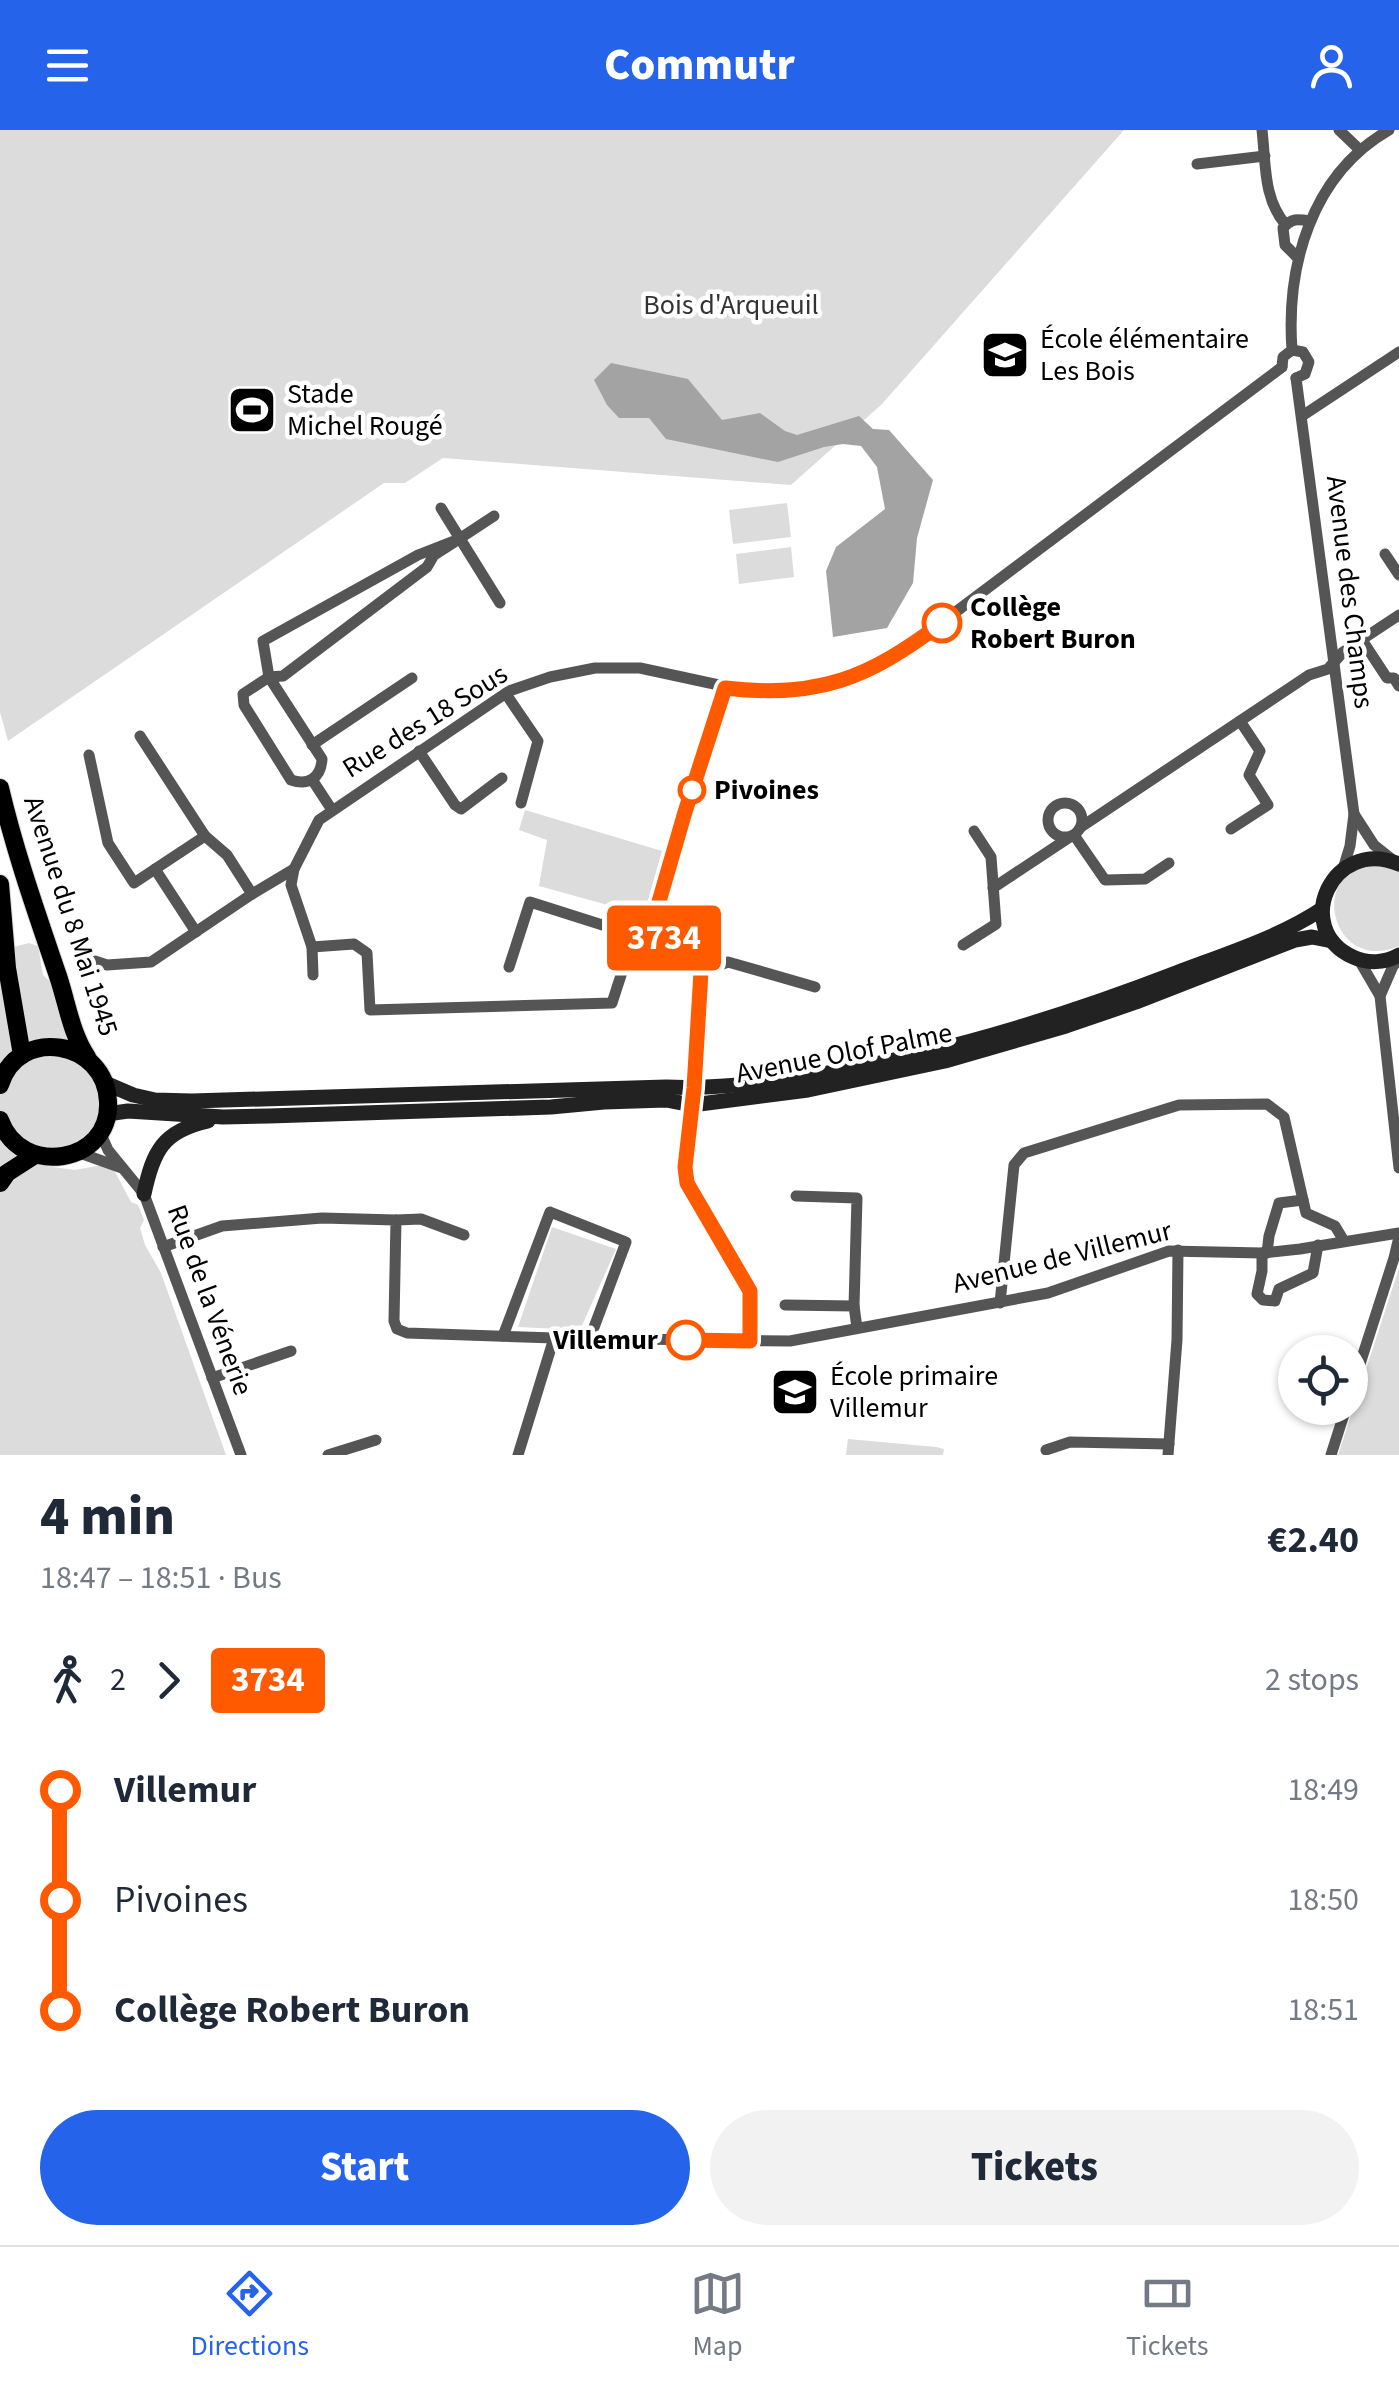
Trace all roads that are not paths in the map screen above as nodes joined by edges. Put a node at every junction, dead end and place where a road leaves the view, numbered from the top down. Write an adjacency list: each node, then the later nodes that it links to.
1 (1262, 130): 5 (street)
2 (1339, 130): 4 (street)
3 (1389, 130): 4 (street, Avenue des Champs)
4 (1360, 150): 7 (street, Avenue des Champs)
5 (1265, 156): 6 (street); 8 (street)
6 (1197, 164)
7 (1310, 221): 8 (street); 9 (street, Avenue des Champs)
8 (1286, 224): 9 (street)
9 (1297, 257): 10 (street, Avenue des Champs)
10 (1292, 350): 12 (street); 13 (street, Avenue des Champs)
11 (1399, 352): 14 (street)
12 (1282, 367): 13 (street); 27 (street, Rue des 18 Sous)
13 (1296, 378): 14 (street, Avenue des Champs)
14 (1302, 416): 23 (street, Avenue des Champs)
15 (440, 508): 17 (street)
16 (494, 516): 17 (street)
17 (459, 539): 20 (street); 24 (street); 24 (street)
18 (1385, 554): 19 (street)
19 (1399, 574)
20 (500, 603)
21 (1399, 615): 22 (street)
22 (1362, 640): 23 (street); 26 (street)
23 (1334, 663): 29 (street); 39 (street, Avenue des Champs)
24 (268, 677): 31 (street); 35 (street)
25 (412, 678): 31 (street)
26 (1399, 686)
27 (725, 688): 28 (street, Rue des 18 Sous); 53 (street)
28 (506, 694): 32 (street, Rue des 18 Sous); 37 (street)
29 (1240, 721): 40 (street); 42 (street)
30 (140, 736): 43 (street)
31 (312, 744): 35 (street)
32 (419, 752): 34 (street); 38 (street, Rue des 18 Sous)
33 (89, 755): 46 (street)
34 (502, 778)
35 (313, 780): 38 (street)
36 (0, 788): 68 (main road, Avenue du 8 Mai 1945)
37 (521, 803)
38 (332, 810): 47 (street, Rue des 18 Sous)
39 (1354, 814): 45 (street); 48 (street, Avenue des Champs)
40 (1231, 829)
41 (974, 832): 50 (street)
42 (1075, 833): 44 (street); 50 (street)
43 (205, 836): 46 (street); 51 (street)
44 (1170, 863)
45 (1398, 864): 48 (main road)
46 (155, 868): 54 (street)
47 (294, 869): 51 (street); 58 (street)
48 (1343, 869): 52 (main road)
49 (0, 884): 67 (main road)
50 (993, 888): 57 (street)
51 (252, 894): 54 (street)
52 (1322, 909): 56 (main road); 71 (main road, Avenue Olof Palme)
53 (654, 930): 55 (street); 63 (street)
54 (196, 932): 61 (street)
55 (634, 935): 58 (street); 62 (street)
56 (1332, 941): 60 (main road); 71 (main road, Avenue Olof Palme)
57 (963, 945)
58 (312, 947): 64 (street)
59 (1399, 958): 60 (main road); 66 (street)
60 (1358, 960): 66 (street)
61 (96, 961)
62 (509, 967)
63 (701, 972): 65 (street); 71 (street)
64 (313, 975)
65 (815, 987)
66 (1380, 996): 74 (street)
67 (22, 1055): 68 (main road); 70 (main road)
68 (90, 1061): 69 (main road, Avenue du 8 Mai 1945)
69 (105, 1083): 71 (main road, Avenue Olof Palme); 72 (main road)
70 (0, 1085)
71 (692, 1096): 73 (main road, Avenue Olof Palme); 101 (street)
72 (107, 1114): 73 (main road, Avenue Olof Palme); 76 (main road)
73 (223, 1117): 82 (main road)
74 (1397, 1129): 80 (street)
75 (1, 1130): 78 (main road)
76 (100, 1132): 77 (main road); 79 (street, Rue de la Vénerie)
77 (77, 1152): 78 (main road); 79 (street)
78 (35, 1156): 81 (main road)
79 (122, 1168): 82 (street, Rue de la Vénerie)
80 (1399, 1168)
81 (0, 1183)
82 (144, 1194): 90 (street, Rue de la Vénerie)
83 (796, 1196): 95 (street)
84 (1303, 1200): 88 (street); 92 (street); 93 (street)
85 (396, 1220): 86 (street); 90 (street); 97 (street, Avenue de Villemur)
86 (464, 1235)
87 (1399, 1235): 88 (street, Avenue de Villemur); 98 (street)
88 (1344, 1241): 89 (street, Avenue de Villemur)
89 (1318, 1245): 92 (street, Avenue de Villemur); 92 (street)
90 (164, 1247): 103 (street, Rue de la Vénerie)
91 (1178, 1250): 92 (street, Avenue de Villemur); 93 (street, Avenue de Villemur); 107 (street)
92 (1264, 1253)
93 (1000, 1303): 96 (street, Avenue de Villemur)
94 (785, 1304): 95 (street)
95 (854, 1306): 96 (street)
96 (857, 1328): 101 (street, Avenue de Villemur)
97 (503, 1336): 99 (street, Avenue de Villemur); 100 (street)
98 (1368, 1336)
99 (554, 1338): 100 (street, Avenue de Villemur); 110 (street)
100 (590, 1338): 101 (street, Avenue de Villemur)
101 (750, 1341)
102 (291, 1351): 103 (street)
103 (212, 1378): 108 (street, Rue de la Vénerie)
104 (1340, 1425): 111 (street)
105 (376, 1440): 109 (street)
106 (1046, 1450): 107 (street)
107 (1168, 1450)
108 (242, 1455)
109 (328, 1455)
110 (518, 1455)
111 (1330, 1455)

